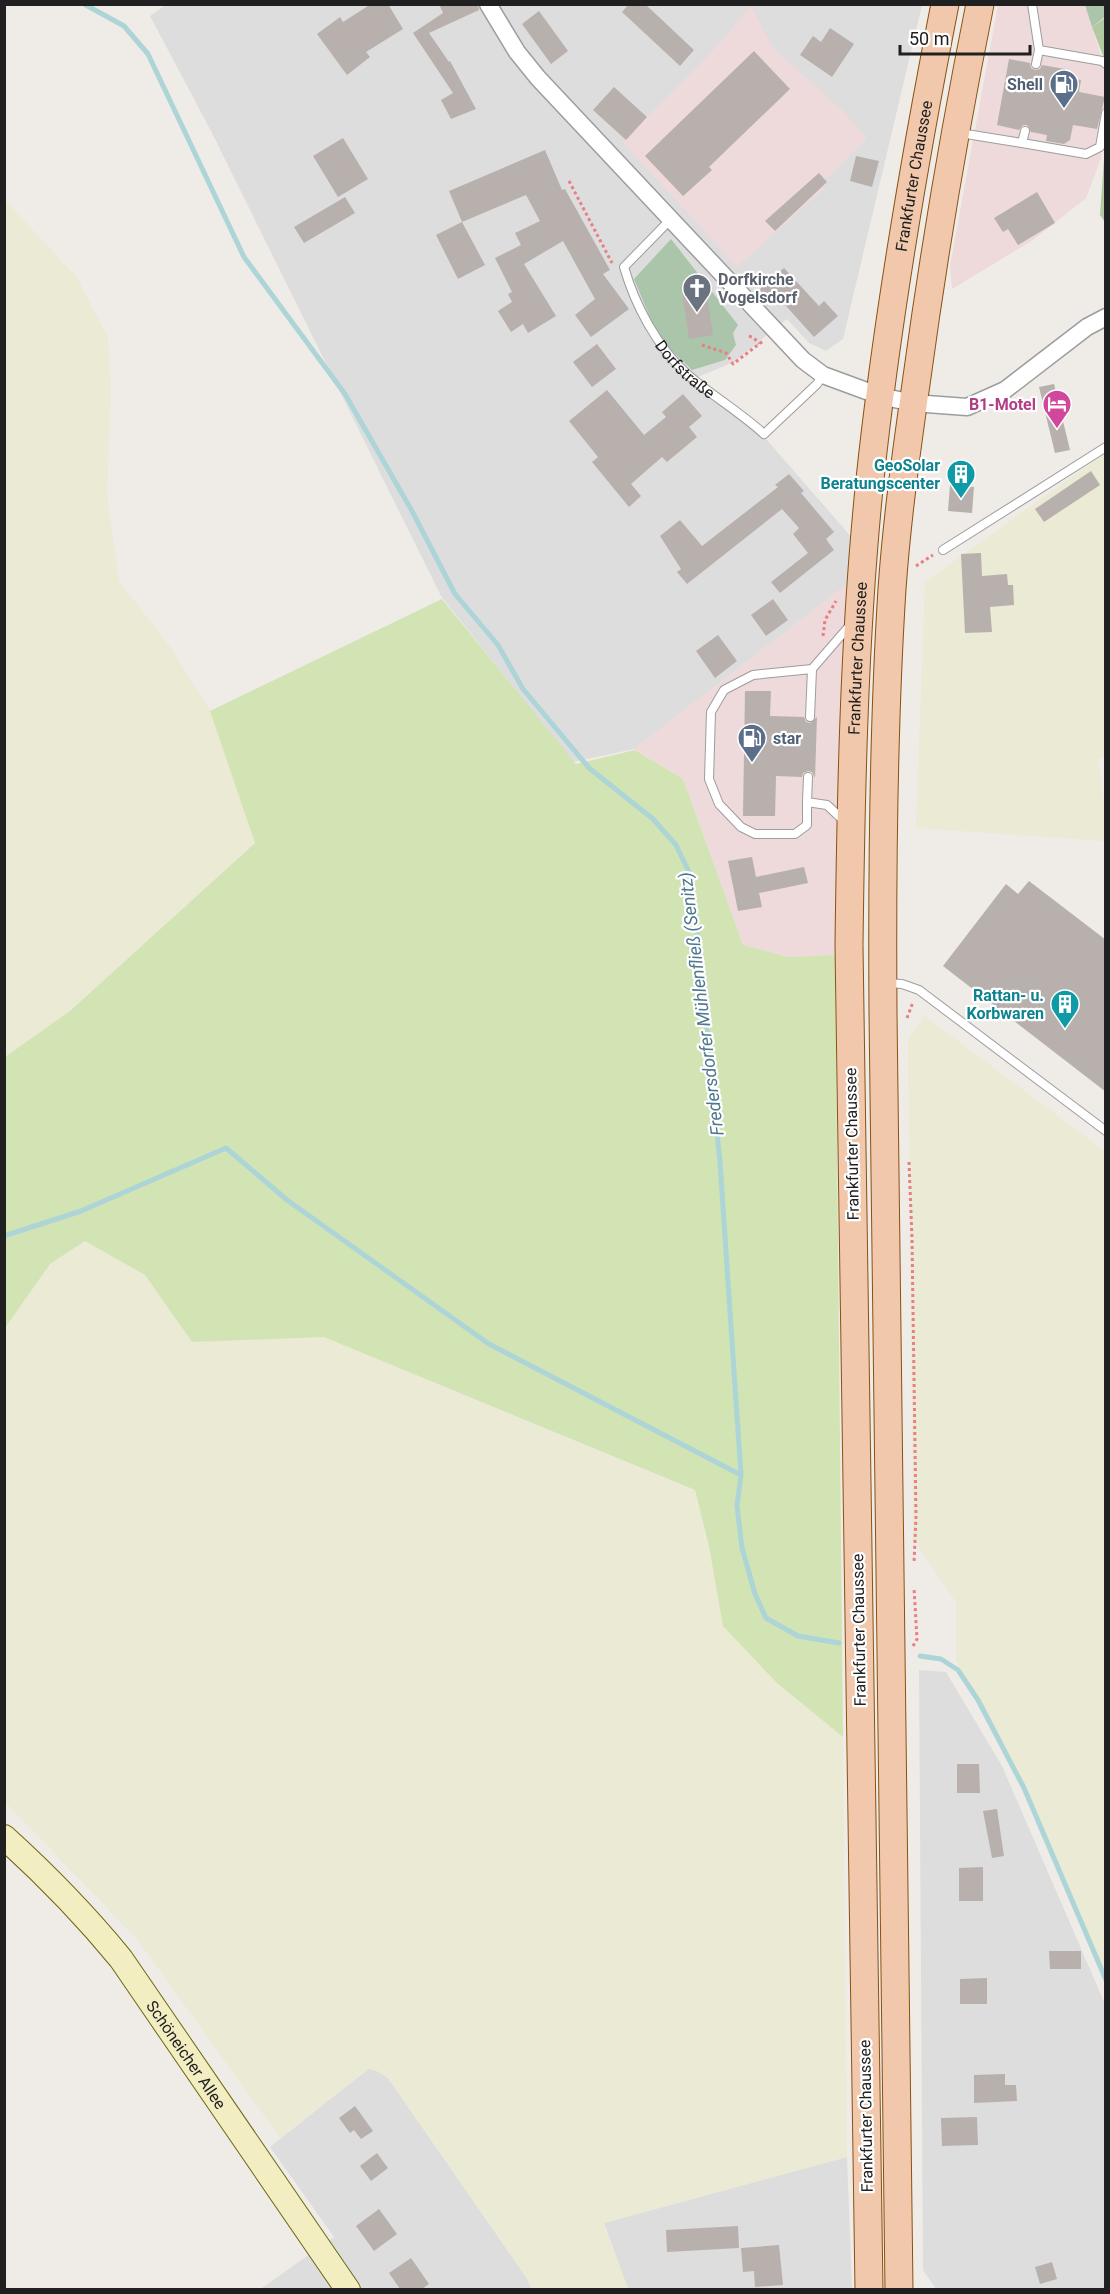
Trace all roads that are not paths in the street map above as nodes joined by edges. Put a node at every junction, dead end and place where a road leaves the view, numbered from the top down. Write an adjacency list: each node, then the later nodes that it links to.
1 (488, 4): 12 (street)
2 (945, 4): 15 (main road, Frankfurter Chaussee)
3 (980, 4): 10 (main road, Frankfurter Chaussee)
4 (1032, 4): 5 (lane)
5 (1039, 50): 6 (lane); 7 (lane)
6 (1036, 64)
7 (1106, 64)
8 (1106, 113): 11 (lane)
9 (1024, 131): 11 (lane)
10 (954, 132): 11 (lane); 16 (main road, Frankfurter Chaussee)
11 (1022, 143)
12 (671, 219): 14 (street); 14 (lane, Dorfstraße)
13 (1106, 317): 16 (street)
14 (823, 375): 15 (street)
15 (880, 396): 16 (street); 19 (main road, Frankfurter Chaussee)
16 (913, 403): 25 (main road, Frankfurter Chaussee)
17 (1106, 447): 18 (lane)
18 (943, 550)
19 (859, 614): 20 (lane); 24 (main road, Frankfurter Chaussee)
20 (812, 669): 21 (lane); 23 (lane)
21 (810, 717)
22 (808, 777): 23 (lane)
23 (807, 802): 24 (lane)
24 (850, 826): 29 (main road, Frankfurter Chaussee)
25 (883, 983): 26 (lane); 30 (main road, Frankfurter Chaussee)
26 (1106, 1131)
27 (4, 1837): 28 (street, Schöneicher Allee)
28 (348, 2289)
29 (869, 2289)
30 (899, 2289)

